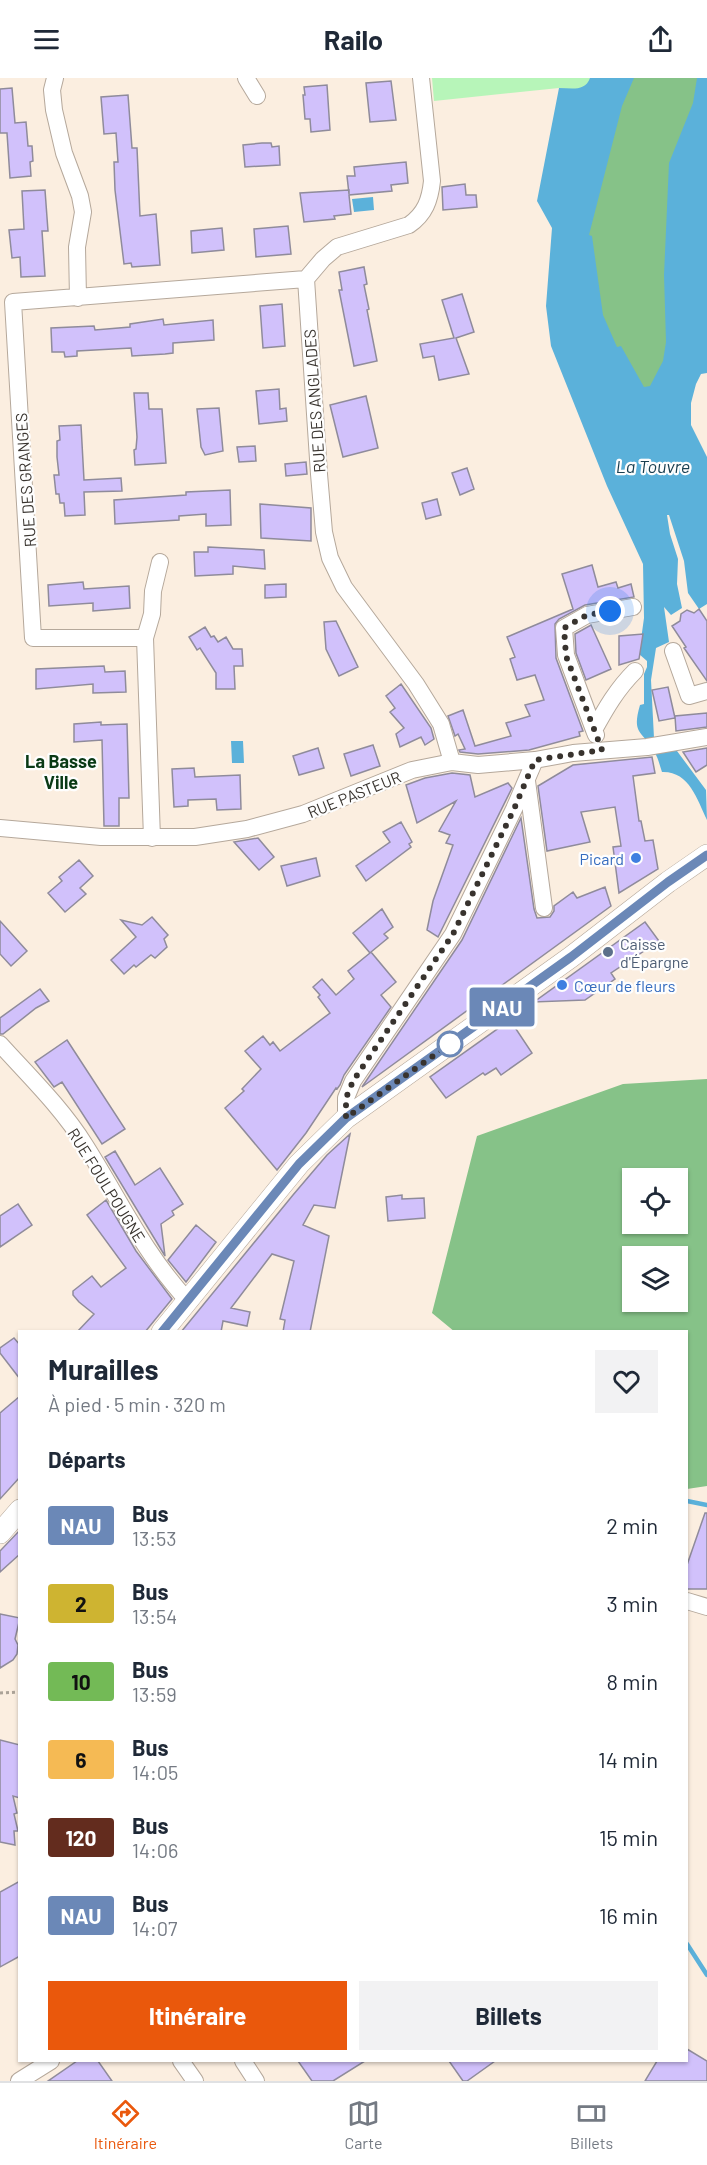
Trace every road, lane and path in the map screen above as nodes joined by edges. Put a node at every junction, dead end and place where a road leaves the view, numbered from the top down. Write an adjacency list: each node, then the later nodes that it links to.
1 (55, 78): 6 (street)
2 (246, 78): 4 (street)
3 (421, 78): 5 (street)
4 (257, 96)
5 (306, 279): 6 (street, RUE DES GRANGES); 18 (street, RUE DES ANGLADES)
6 (78, 298): 7 (street, RUE DES GRANGES)
7 (7, 302): 10 (street, RUE DES GRANGES)
8 (160, 562): 10 (street)
9 (633, 607): 14 (street)
10 (145, 638): 21 (street)
11 (673, 651): 13 (street)
12 (634, 671): 14 (street)
13 (707, 692)
14 (594, 730): 16 (street)
15 (707, 738): 16 (street, RUE PASTEUR)
16 (602, 750): 17 (street, RUE PASTEUR)
17 (535, 760): 18 (street, RUE PASTEUR); 19 (street)
18 (452, 762): 21 (street, RUE PASTEUR)
19 (527, 781): 23 (street); 25 (street)
20 (0, 828): 21 (street, RUE PASTEUR)
21 (152, 838)
22 (707, 855): 25 (main road)
23 (544, 908)
24 (0, 1044): 26 (street, RUE FOULPOUGNE)
25 (346, 1118): 26 (main road)
26 (188, 1301): 27 (main road)
27 (164, 1330)
28 (18, 1495): 30 (main road)
29 (18, 1512): 31 (main road)
30 (0, 1516)
31 (0, 1533)
32 (707, 1597): 33 (street)
33 (688, 1601): 34 (street)
34 (707, 1607)
35 (18, 1692): 36 (path)
36 (0, 1693)
37 (49, 2062): 40 (street)
38 (182, 2062): 41 (street)
39 (244, 2062): 42 (street)
40 (19, 2081)
41 (195, 2081)
42 (256, 2081)

